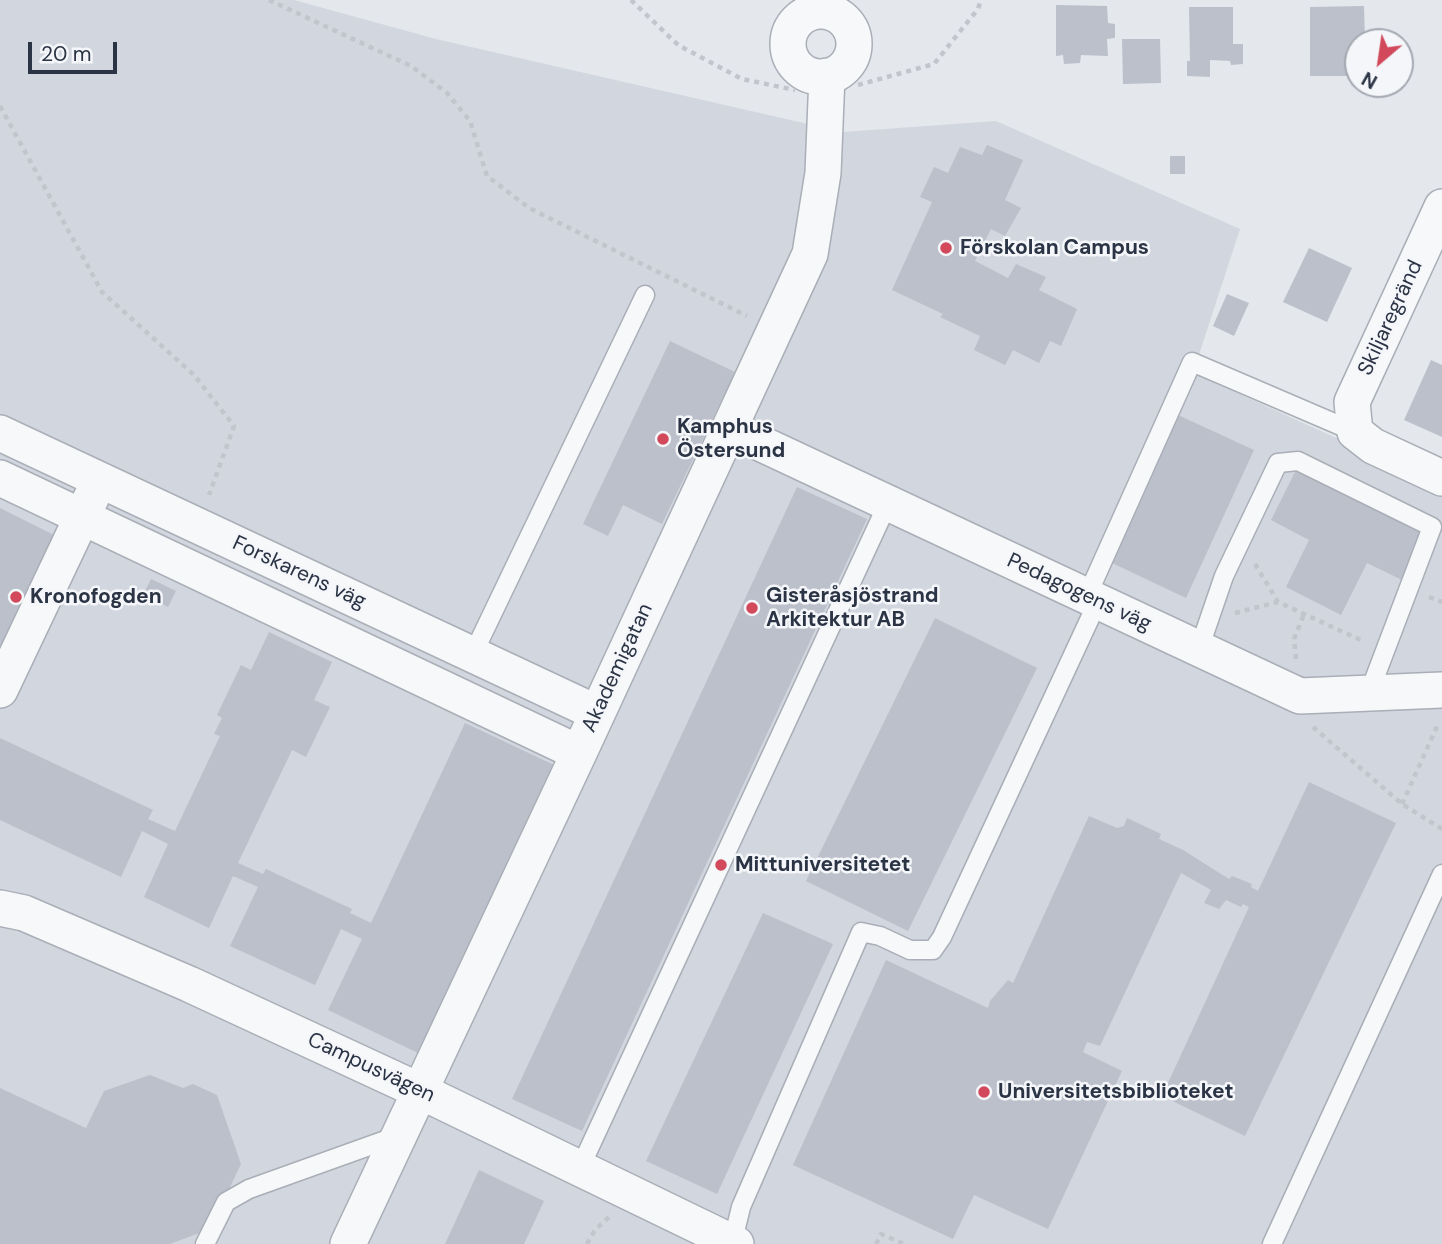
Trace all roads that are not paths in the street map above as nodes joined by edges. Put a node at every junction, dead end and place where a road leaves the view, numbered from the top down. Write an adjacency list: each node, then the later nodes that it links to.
1 (818, 5): 2 (street); 2 (street)
2 (827, 76): 5 (street, Akademigatan)
3 (1442, 207): 6 (street, Skiljaregränd)
4 (645, 295): 16 (lane)
5 (730, 429): 11 (street, Pedagogens väg); 21 (street, Akademigatan)
6 (1355, 432): 9 (street); 13 (lane)
7 (0, 433): 10 (street, Forskarens väg)
8 (0, 478): 12 (street, Forskarens väg)
9 (1442, 478)
10 (100, 480): 12 (street); 15 (street, Forskarens väg)
11 (888, 503): 13 (street, Pedagogens väg); 27 (lane)
12 (82, 518): 17 (street, Forskarens väg); 18 (street)
13 (1092, 599): 14 (street, Pedagogens väg); 28 (lane)
14 (1203, 634): 19 (street, Pedagogens väg); 19 (lane)
15 (435, 637): 16 (street, Forskarens väg); 17 (street)
16 (473, 654): 21 (street, Forskarens väg)
17 (416, 676): 22 (street, Forskarens väg)
18 (0, 690)
19 (1369, 693): 20 (street, Pedagogens väg)
20 (1441, 693)
21 (597, 713): 22 (street, Akademigatan)
22 (579, 753): 25 (street, Akademigatan)
23 (1442, 874): 31 (lane)
24 (0, 908): 25 (street, Campusvägen)
25 (420, 1091): 26 (street, Akademigatan); 27 (street, Campusvägen)
26 (400, 1135): 29 (lane); 30 (street, Akademigatan)
27 (580, 1168): 28 (street, Campusvägen)
28 (734, 1243)
29 (205, 1244)
30 (348, 1244)
31 (1272, 1244)

